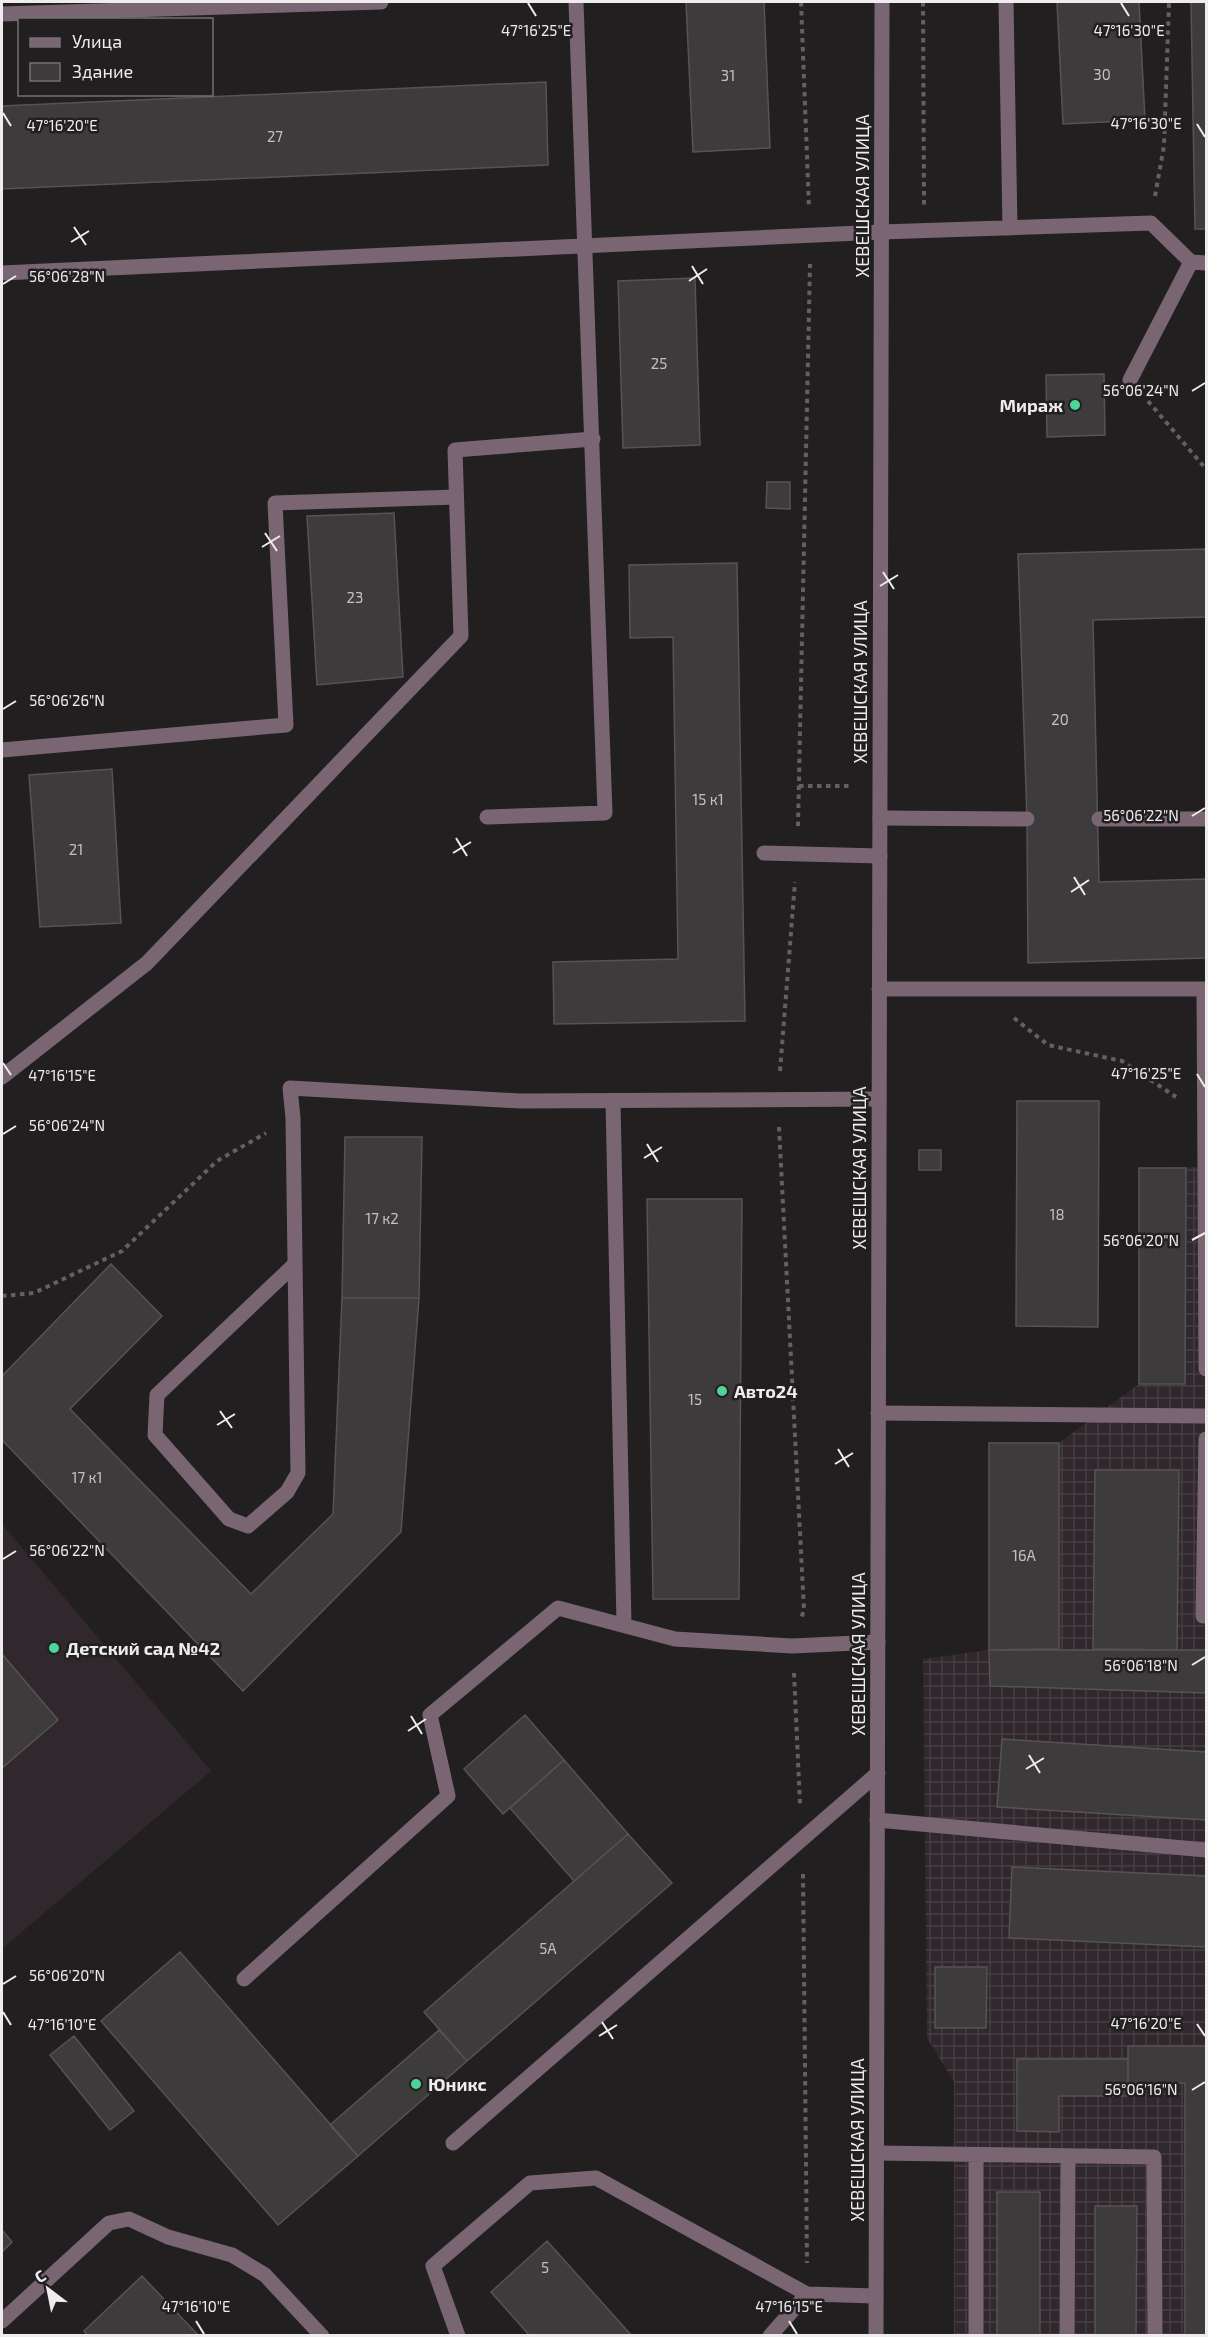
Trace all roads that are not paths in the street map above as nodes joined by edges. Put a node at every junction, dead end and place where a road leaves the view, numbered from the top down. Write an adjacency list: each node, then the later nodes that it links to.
1 (381, 2): 5 (street)
2 (576, 2): 9 (street)
3 (882, 2): 8 (street, ХЕВЕШСКАЯ УЛИЦА)
4 (1006, 2): 7 (street)
5 (285, 3): 6 (street)
6 (2, 14)
7 (1010, 228): 8 (street); 10 (street)
8 (881, 232): 9 (street); 17 (street, ХЕВЕШСКАЯ УЛИЦА)
9 (586, 246): 11 (street); 13 (street)
10 (1199, 262): 12 (street)
11 (2, 273)
12 (1130, 380)
13 (593, 439): 14 (street); 16 (street)
14 (456, 497): 15 (street); 24 (street)
15 (2, 750)
16 (486, 817)
17 (880, 818): 18 (street); 22 (street, ХЕВЕШСКАЯ УЛИЦА)
18 (1027, 819)
19 (1099, 819): 20 (street)
20 (1206, 819)
21 (764, 853): 22 (street)
22 (880, 856): 23 (street, ХЕВЕШСКАЯ УЛИЦА)
23 (879, 989): 25 (street, ХЕВЕШСКАЯ УЛИЦА); 28 (street)
24 (2, 1077)
25 (879, 1099): 26 (street); 29 (street, ХЕВЕШСКАЯ УЛИЦА)
26 (613, 1101): 27 (street); 33 (street)
27 (294, 1265): 27 (street)
28 (1206, 1370)
29 (878, 1413): 30 (street); 34 (street, ХЕВЕШСКАЯ УЛИЦА)
30 (1206, 1416)
31 (1206, 1439): 32 (street)
32 (1203, 1616)
33 (624, 1625): 34 (street); 38 (street)
34 (878, 1642): 35 (street, ХЕВЕШСКАЯ УЛИЦА)
35 (878, 1773): 36 (street, ХЕВЕШСКАЯ УЛИЦА); 39 (street)
36 (877, 1820): 37 (street); 40 (street, ХЕВЕШСКАЯ УЛИЦА)
37 (1206, 1850)
38 (244, 1979)
39 (453, 2143)
40 (877, 2153): 41 (street); 44 (street, ХЕВЕШСКАЯ УЛИЦА)
41 (976, 2156): 42 (street); 50 (street)
42 (1068, 2156): 51 (street); 52 (street)
43 (807, 2294): 44 (street); 47 (street); 48 (street)
44 (876, 2296): 49 (street, ХЕВЕШСКАЯ УЛИЦА)
45 (2, 2321): 46 (street)
46 (322, 2336)
47 (458, 2336)
48 (770, 2336)
49 (876, 2336)
50 (976, 2336)
51 (1067, 2336)
52 (1155, 2336)

